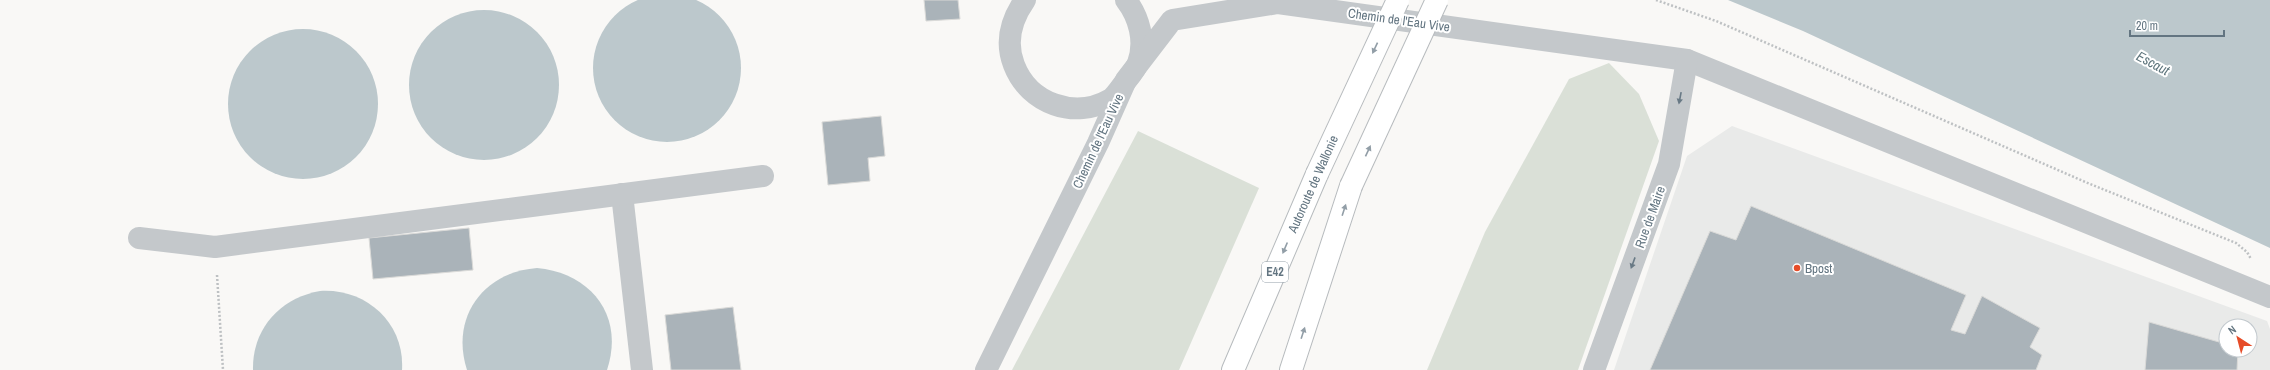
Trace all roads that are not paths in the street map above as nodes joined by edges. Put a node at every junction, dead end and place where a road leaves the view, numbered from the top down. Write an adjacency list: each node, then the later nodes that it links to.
1 (1026, 0): 6 (street)
2 (1126, 0): 6 (street)
3 (1398, 0): 13 (highway, Autoroute de Wallonie / E42, one-way to 13, bridge)
4 (1437, 0): 14 (highway, one-way to 4, bridge)
5 (1687, 60): 6 (street, Chemin de l'Eau Vive); 10 (street, Chemin de l'Eau Vive); 15 (street, Rue de Maire, one-way to 15)
6 (1126, 80): 12 (street, Chemin de l'Eau Vive)
7 (763, 176): 8 (street)
8 (622, 194): 9 (street); 11 (street)
9 (139, 238)
10 (2269, 296)
11 (642, 370)
12 (986, 370)
13 (1233, 370)
14 (1290, 370)
15 (1594, 370)

